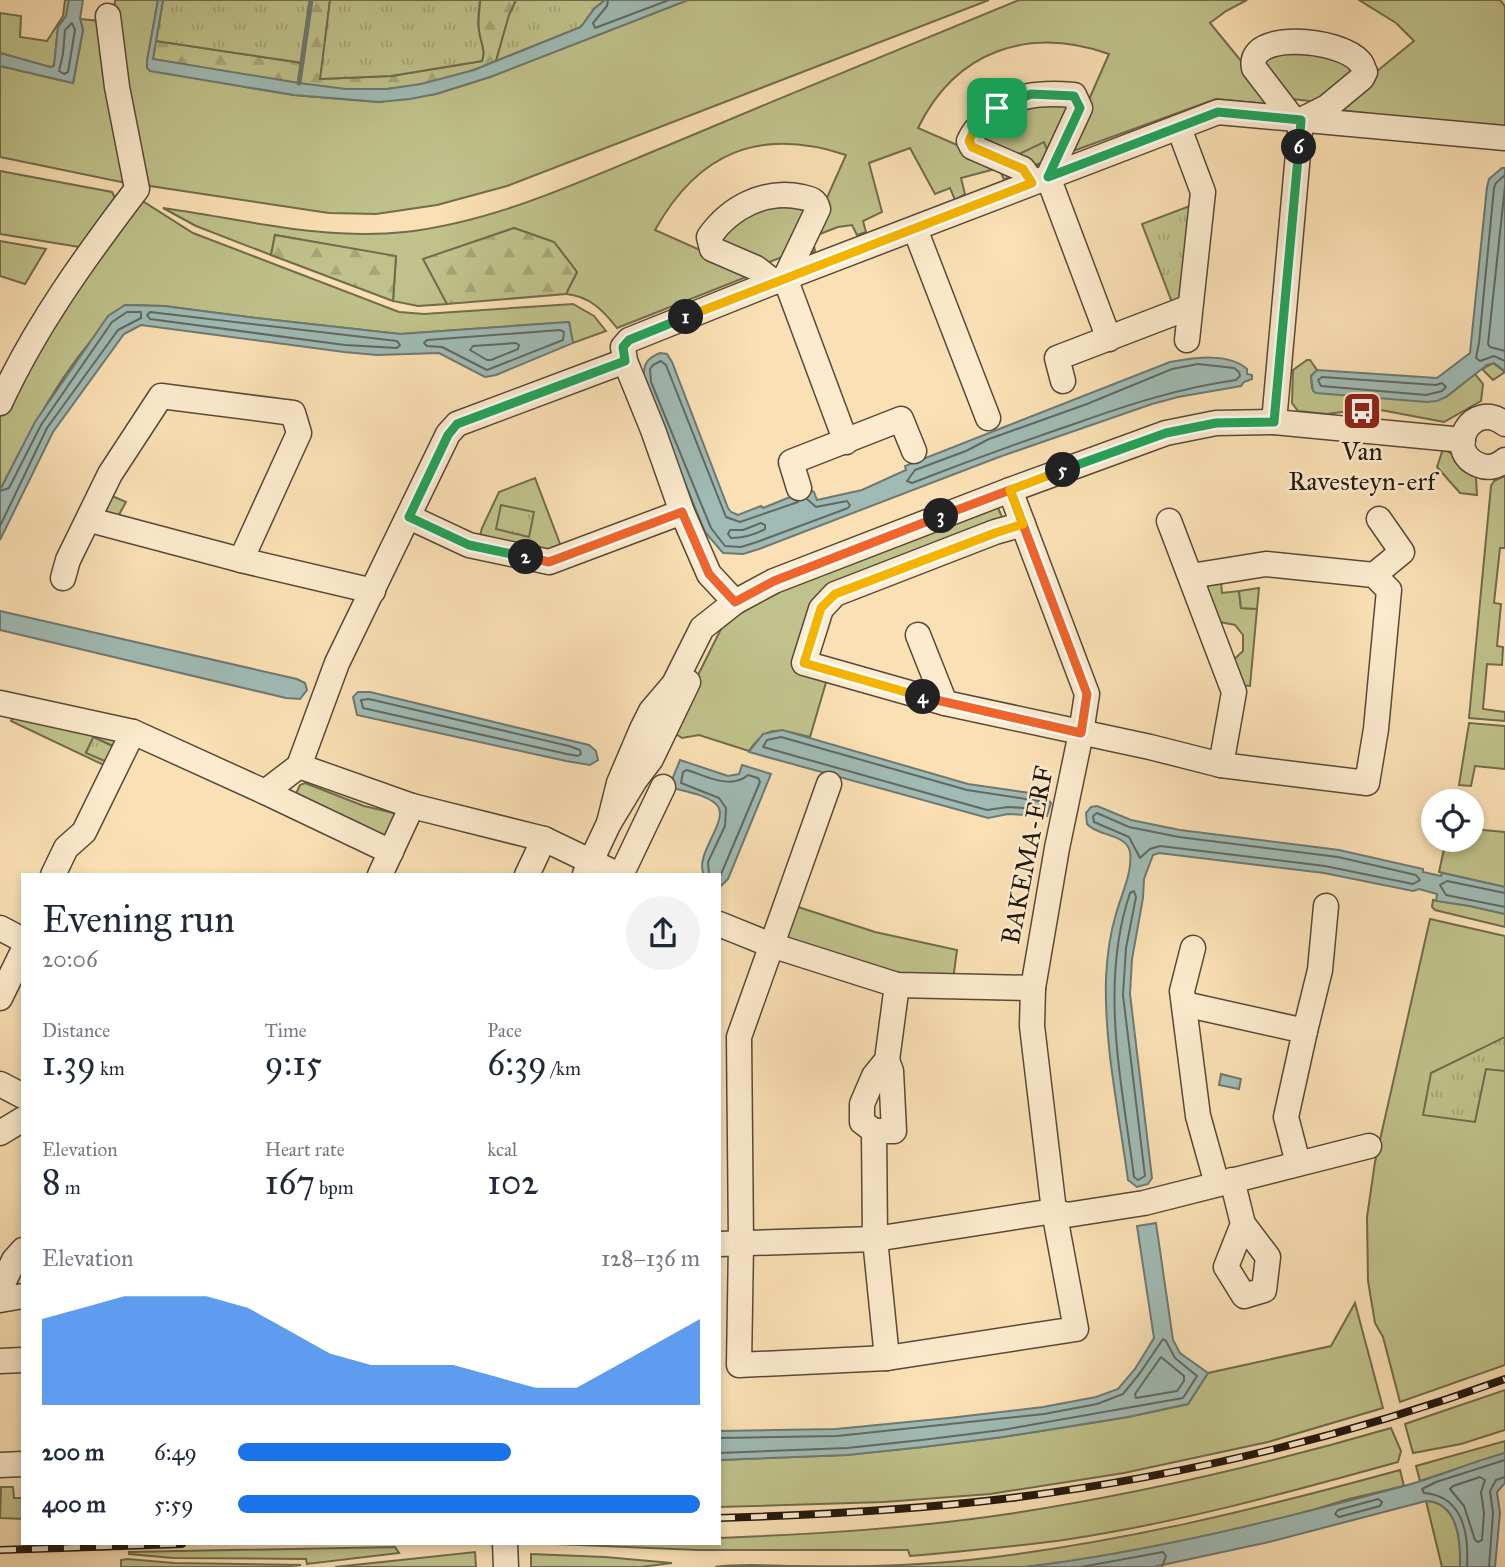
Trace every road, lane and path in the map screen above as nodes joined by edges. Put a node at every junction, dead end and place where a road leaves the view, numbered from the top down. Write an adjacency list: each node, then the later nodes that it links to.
1 (108, 16): 13 (street)
2 (1297, 120): 3 (street); 4 (street); 15 (street)
3 (1179, 128): 5 (street); 8 (street)
4 (1505, 138)
5 (1040, 180): 6 (street); 9 (street)
6 (915, 229): 7 (street); 14 (street)
7 (780, 280): 11 (street); 18 (street)
8 (1190, 307): 9 (street); 10 (street)
9 (1109, 340): 12 (street)
10 (1187, 340)
11 (624, 354): 23 (street); 24 (street)
12 (1063, 381)
13 (0, 403)
14 (988, 418)
15 (1274, 422): 17 (street); 22 (street)
16 (1505, 424): 17 (street)
17 (1463, 440): 20 (street)
18 (846, 442): 19 (street); 21 (street)
19 (914, 451)
20 (1505, 460)
21 (799, 488)
22 (1010, 490): 28 (street, BAKEMA-ERF); 34 (street)
23 (682, 512): 24 (street); 34 (street)
24 (409, 517): 33 (street)
25 (1379, 519): 30 (street)
26 (90, 520): 29 (street); 29 (street); 32 (street)
27 (1169, 521): 31 (street)
28 (1023, 524): 37 (street); 39 (street, BAKEMA-ERF)
29 (241, 560): 33 (street)
30 (1374, 575): 31 (street); 40 (street)
31 (1191, 576): 40 (street)
32 (63, 578)
33 (373, 591): 41 (street)
34 (729, 606): 48 (street)
35 (918, 635): 37 (street)
36 (0, 703): 38 (street)
37 (945, 703): 39 (street)
38 (133, 732): 44 (street); 49 (street)
39 (1081, 733): 40 (street); 63 (street, BAKEMA-ERF)
40 (1221, 765)
41 (299, 766): 44 (street); 45 (street)
42 (830, 784): 58 (street, BAKEMA-ERF)
43 (663, 787): 53 (street)
44 (265, 792): 47 (street)
45 (412, 806): 46 (street); 47 (street)
46 (544, 839): 48 (street); 51 (street)
47 (391, 852): 50 (street)
48 (588, 868): 52 (street)
49 (54, 873)
50 (381, 873)
51 (528, 873)
52 (611, 873)
53 (621, 873)
54 (1326, 906): 65 (street)
55 (721, 925): 58 (street)
56 (0, 928): 57 (street)
57 (21, 939)
58 (771, 945): 62 (street); 76 (street, BAKEMA-ERF)
59 (1193, 947): 64 (street)
60 (21, 954): 61 (street)
61 (3, 984)
62 (897, 985): 63 (street); 75 (street)
63 (1033, 988): 73 (street, BAKEMA-ERF)
64 (1184, 1004): 65 (street); 72 (street)
65 (1305, 1031): 71 (street)
66 (0, 1084): 67 (street)
67 (21, 1095)
68 (21, 1120): 69 (street)
69 (0, 1133)
70 (1369, 1146): 71 (street)
71 (1298, 1163): 72 (street)
72 (1225, 1182): 73 (street); 74 (street)
73 (1054, 1212): 75 (street); 83 (street, BAKEMA-ERF)
74 (1243, 1224)
75 (875, 1239): 76 (street); 83 (street)
76 (730, 1244): 83 (street, BAKEMA-ERF)
77 (21, 1253): 78 (street)
78 (0, 1290)
79 (21, 1296): 80 (street)
80 (0, 1300)
81 (21, 1348): 82 (street)
82 (0, 1349)
83 (887, 1358)
84 (21, 1360): 85 (street)
85 (0, 1361)
86 (21, 1464): 87 (street)
87 (0, 1465)
88 (505, 1545): 89 (street)
89 (506, 1567)

